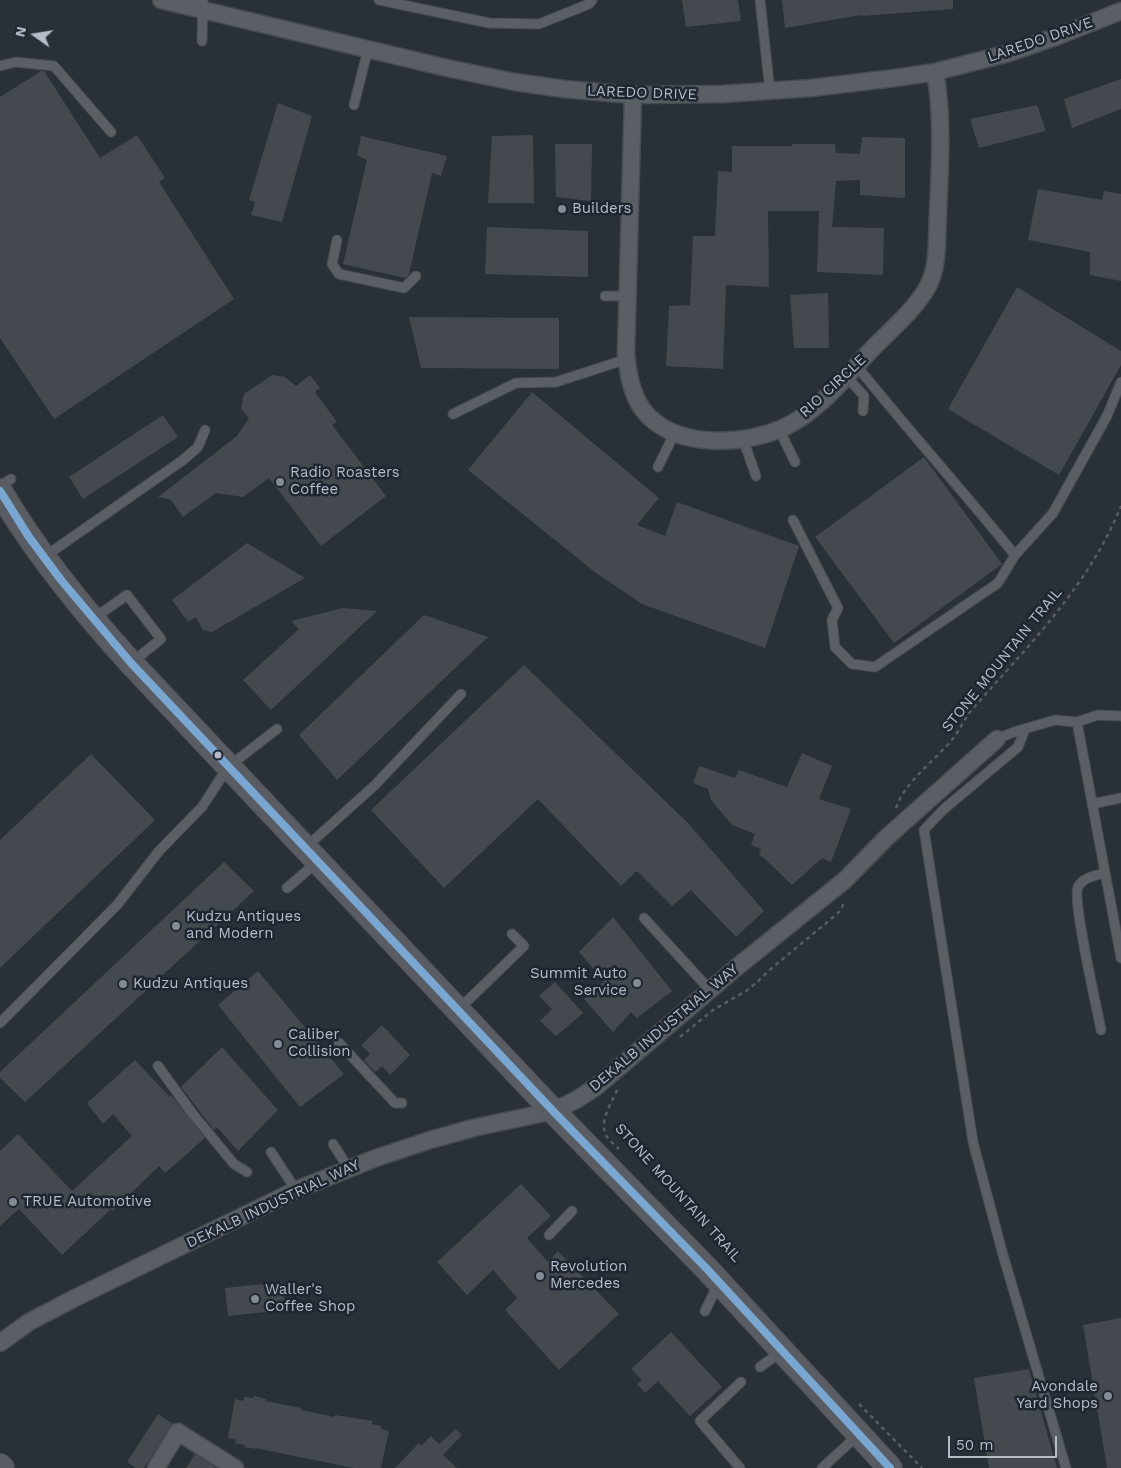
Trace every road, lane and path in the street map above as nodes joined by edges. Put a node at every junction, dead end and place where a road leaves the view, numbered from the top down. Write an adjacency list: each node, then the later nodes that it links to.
1 (161, 0): 5 (street, LAREDO DRIVE)
2 (379, 0): 3 (lane)
3 (592, 0)
4 (760, 0): 11 (lane)
5 (202, 5): 7 (lane); 8 (street, LAREDO DRIVE)
6 (1121, 11): 10 (street, LAREDO DRIVE)
7 (202, 41)
8 (368, 49): 12 (street, LAREDO DRIVE); 13 (lane)
9 (0, 66): 14 (lane)
10 (935, 72): 11 (street, LAREDO DRIVE); 20 (street, RIO CIRCLE)
11 (770, 91): 12 (street, LAREDO DRIVE)
12 (634, 95): 18 (street, RIO CIRCLE)
13 (354, 105)
14 (111, 132)
15 (337, 240): 16 (lane)
16 (416, 276)
17 (605, 296): 18 (lane)
18 (628, 296): 19 (street, RIO CIRCLE)
19 (627, 359): 23 (lane); 26 (street, RIO CIRCLE)
20 (851, 370): 22 (lane); 24 (street, RIO CIRCLE); 35 (lane)
21 (1121, 382): 35 (lane)
22 (863, 410)
23 (453, 414)
24 (779, 429): 27 (street, RIO CIRCLE); 28 (lane)
25 (205, 430): 36 (lane)
26 (675, 432): 27 (street, RIO CIRCLE); 29 (lane)
27 (743, 439): 30 (lane)
28 (795, 462)
29 (658, 467)
30 (756, 476)
31 (6, 485): 32 (lane); 36 (main road)
32 (0, 486)
33 (1121, 506): 48 (path, STONE MOUNTAIN TRAIL)
34 (793, 520): 35 (lane)
35 (1015, 555)
36 (44, 557): 37 (main road)
37 (92, 619): 38 (main road); 38 (lane)
38 (131, 663): 45 (main road)
39 (462, 694): 49 (lane)
40 (1121, 716): 41 (lane)
41 (1077, 722): 43 (lane); 47 (lane)
42 (277, 729): 45 (lane)
43 (1025, 729): 44 (lane); 88 (lane)
44 (997, 739): 51 (street, DEKALB INDUSTRIAL WAY)
45 (228, 767): 49 (main road); 58 (lane)
46 (1121, 798): 47 (lane)
47 (1092, 804): 50 (lane)
48 (895, 812)
49 (311, 855): 52 (lane); 57 (main road)
50 (1104, 873): 55 (lane); 59 (lane)
51 (845, 880): 56 (street, DEKALB INDUSTRIAL WAY); 60 (path)
52 (287, 888)
53 (644, 918): 56 (lane)
54 (512, 934): 57 (lane)
55 (1121, 958)
56 (710, 990): 65 (street, DEKALB INDUSTRIAL WAY)
57 (458, 1010): 65 (main road)
58 (0, 1023)
59 (1101, 1030)
60 (679, 1038)
61 (339, 1042): 64 (lane)
62 (158, 1066): 70 (lane)
63 (619, 1086): 68 (path, STONE MOUNTAIN TRAIL)
64 (402, 1103)
65 (554, 1111): 69 (street, DEKALB INDUSTRIAL WAY); 74 (main road)
66 (333, 1144): 69 (lane)
67 (271, 1152): 71 (lane)
68 (622, 1152)
69 (349, 1169): 71 (street, DEKALB INDUSTRIAL WAY)
70 (247, 1172)
71 (296, 1190): 76 (street, DEKALB INDUSTRIAL WAY)
72 (572, 1211): 73 (lane)
73 (549, 1235)
74 (719, 1282): 75 (lane); 77 (main road)
75 (705, 1311)
76 (0, 1343)
77 (782, 1351): 78 (lane); 81 (main road)
78 (760, 1367)
79 (741, 1382): 84 (lane)
80 (854, 1400): 87 (path)
81 (859, 1434): 85 (lane); 86 (main road)
82 (156, 1468): 83 (street)
83 (236, 1468)
84 (740, 1468)
85 (822, 1468)
86 (889, 1468)
87 (922, 1468)
88 (1066, 1468)

